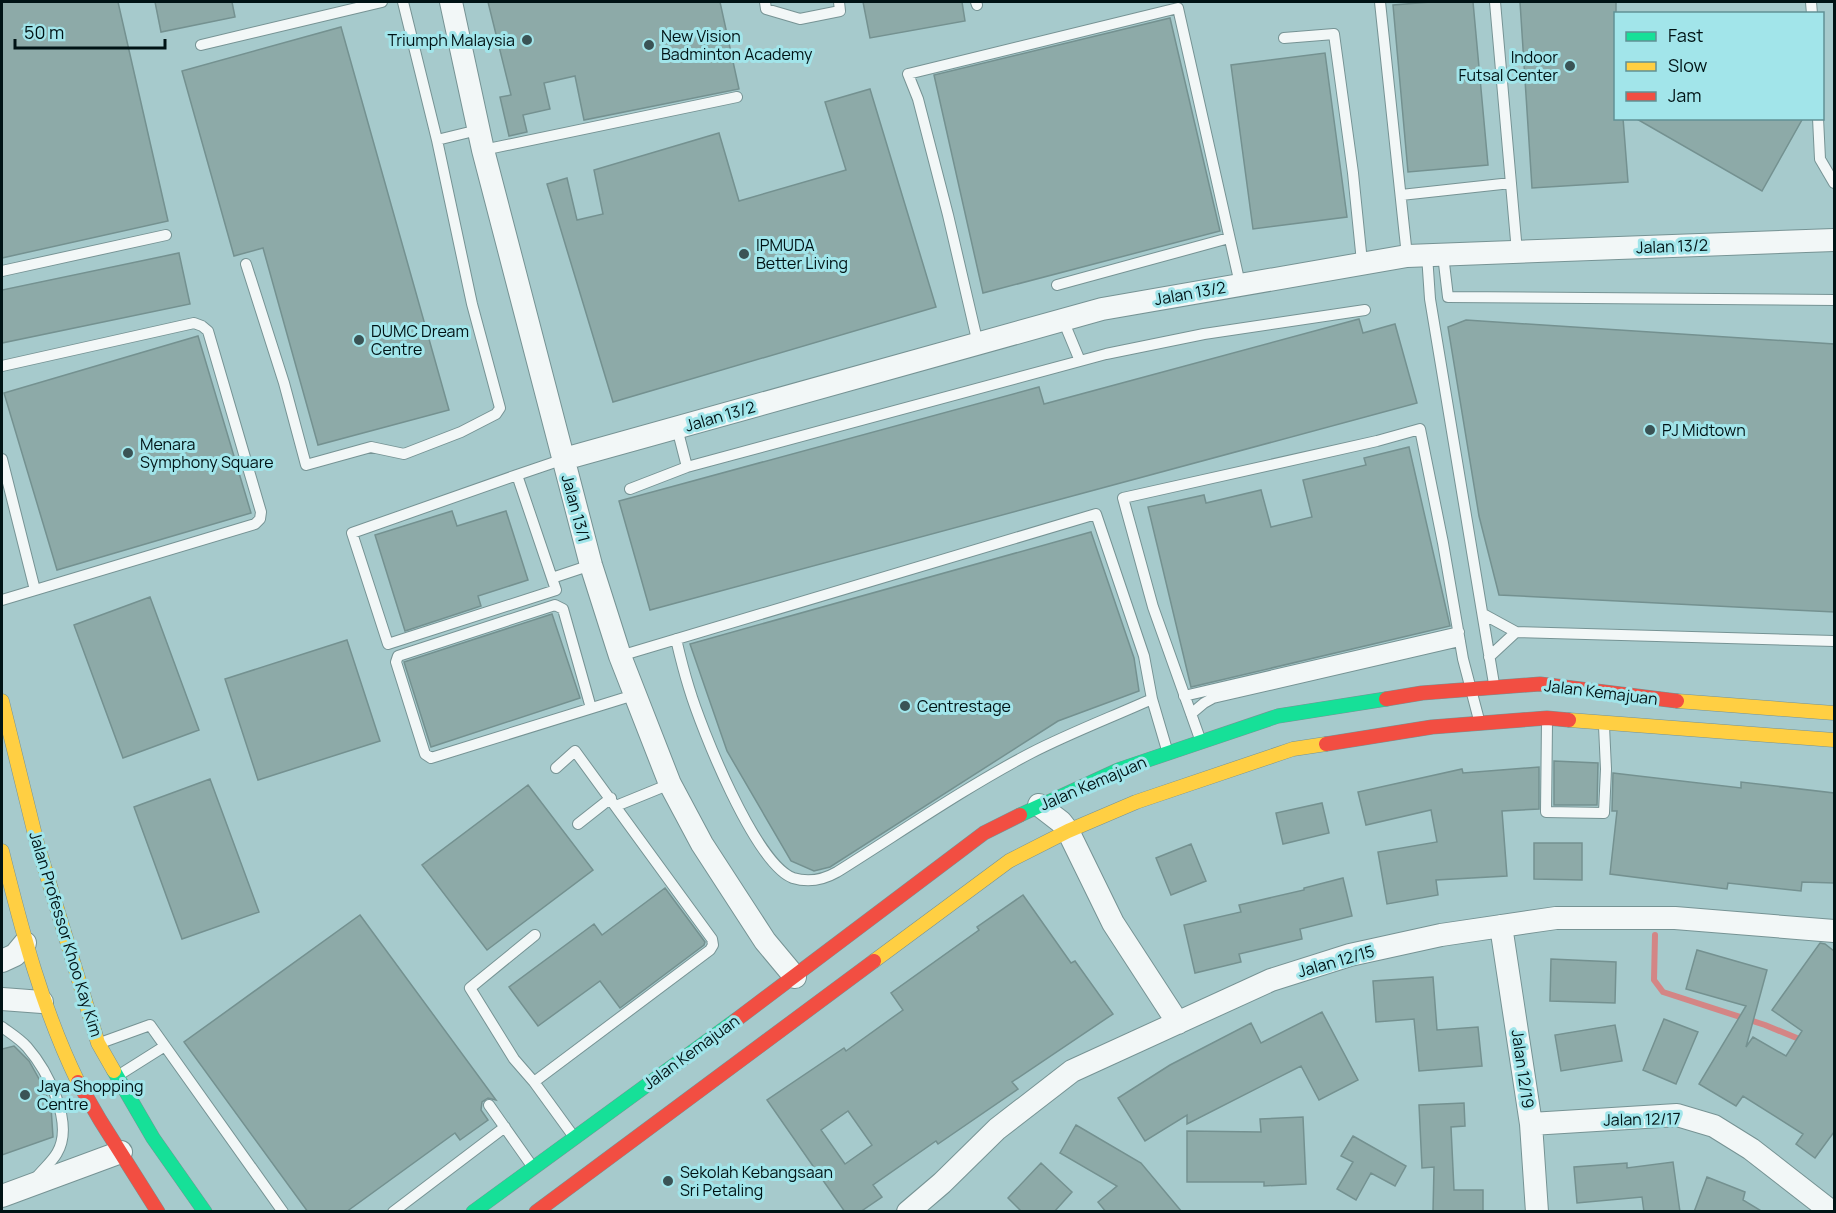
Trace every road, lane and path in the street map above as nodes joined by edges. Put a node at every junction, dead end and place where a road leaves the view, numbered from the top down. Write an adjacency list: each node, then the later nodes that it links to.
1 (382, 2): 9 (lane)
2 (403, 2): 12 (lane)
3 (451, 2): 13 (street, Jalan 13/1)
4 (765, 2): 5 (lane)
5 (839, 2)
6 (1380, 2): 16 (lane)
7 (1495, 2): 14 (lane)
8 (1284, 38): 22 (lane)
9 (201, 45)
10 (736, 97): 13 (lane)
11 (1818, 120): 15 (lane)
12 (437, 140): 13 (lane); 23 (lane)
13 (481, 140): 35 (street, Jalan 13/1)
14 (1511, 183): 16 (lane); 20 (lane)
15 (1834, 183)
16 (1401, 195): 21 (lane)
17 (166, 235): 24 (lane)
18 (1229, 238): 25 (lane); 26 (lane); 30 (lane)
19 (1834, 240): 20 (street, Jalan 13/2)
20 (1517, 252): 21 (street, Jalan 13/2)
21 (1426, 255): 22 (street, Jalan 13/2); 27 (lane); 43 (lane)
22 (1362, 262): 25 (street, Jalan 13/2)
23 (246, 264)
24 (2, 272)
25 (1240, 284): 29 (street, Jalan 13/2)
26 (1057, 285)
27 (1834, 300)
28 (1365, 310): 31 (lane)
29 (1063, 320): 30 (street, Jalan 13/2); 31 (lane)
30 (978, 344): 33 (street, Jalan 13/2)
31 (1080, 361): 36 (lane)
32 (2, 366): 41 (lane)
33 (677, 428): 35 (street, Jalan 13/2); 36 (lane)
34 (2, 459): 41 (lane)
35 (564, 459): 37 (lane); 39 (street, Jalan 13/1)
36 (687, 467): 38 (lane)
37 (517, 475): 40 (lane); 40 (lane)
38 (630, 489)
39 (591, 565): 40 (lane); 48 (street, Jalan 13/1)
40 (552, 578)
41 (35, 590): 42 (lane)
42 (2, 600)
43 (1483, 614): 44 (lane); 49 (lane)
44 (1516, 632): 47 (lane); 49 (lane)
45 (1460, 636): 51 (lane); 53 (lane); 53 (lane); 58 (lane)
46 (676, 639): 48 (lane); 54 (lane); 54 (lane)
47 (1834, 641)
48 (620, 656): 52 (street, Jalan 13/1)
49 (1489, 657): 50 (lane)
50 (1495, 688): 51 (main road, Jalan Kemajuan); 57 (main road, Jalan Kemajuan)
51 (1472, 689): 61 (lane); 63 (main road, Jalan Kemajuan)
52 (634, 695): 56 (lane); 66 (street, Jalan 13/1)
53 (1184, 696): 58 (lane)
54 (1152, 699): 64 (lane)
55 (2, 701): 82 (main road, Jalan Professor Khoo Kay Kim)
56 (591, 708): 56 (lane)
57 (1834, 713)
58 (1191, 714): 63 (lane)
59 (1547, 718): 60 (main road, Jalan Kemajuan); 60 (lane); 61 (main road, Jalan Kemajuan)
60 (1604, 722): 62 (main road, Jalan Kemajuan)
61 (1479, 724): 70 (main road, Jalan Kemajuan)
62 (1834, 740)
63 (1201, 742): 64 (main road, Jalan Kemajuan)
64 (1168, 753): 68 (main road, Jalan Kemajuan)
65 (556, 768): 67 (lane)
66 (670, 784): 67 (lane); 77 (street, Jalan 13/1)
67 (613, 802): 69 (lane); 85 (lane)
68 (1039, 806): 70 (street); 77 (main road, Jalan Kemajuan)
69 (578, 824)
70 (1068, 831): 80 (street); 101 (main road, Jalan Kemajuan)
71 (2, 850): 75 (main road)
72 (1502, 926): 73 (street, Jalan 12/15); 80 (street, Jalan 12/15); 87 (street, Jalan 12/19)
73 (1834, 931)
74 (536, 935): 85 (lane)
75 (25, 943): 76 (street); 79 (main road)
76 (2, 961)
77 (795, 977): 89 (main road, Jalan Kemajuan)
78 (2, 999): 79 (street)
79 (42, 1002): 90 (main road)
80 (1178, 1023): 102 (street, Jalan 12/15)
81 (2, 1027): 93 (lane)
82 (98, 1043): 83 (lane); 84 (main road, Jalan Professor Khoo Kay Kim)
83 (165, 1046): 84 (lane); 98 (lane)
84 (117, 1076): 97 (main road, Jalan Professor Khoo Kay Kim)
85 (534, 1082): 89 (lane)
86 (489, 1105): 88 (lane)
87 (1531, 1124): 103 (street, Jalan 12/19); 104 (street, Jalan 12/17)
88 (505, 1128): 91 (lane); 99 (lane)
89 (574, 1137): 91 (main road, Jalan Kemajuan)
90 (121, 1152): 93 (street); 96 (main road)
91 (533, 1167): 92 (main road, Jalan Kemajuan)
92 (509, 1184): 95 (main road); 100 (main road, Jalan Kemajuan)
93 (30, 1185): 94 (street)
94 (2, 1196)
95 (514, 1204)
96 (158, 1212)
97 (205, 1212)
98 (283, 1212)
99 (393, 1212)
100 (472, 1212)
101 (536, 1212)
102 (908, 1212)
103 (1537, 1212)
104 (1832, 1212)

